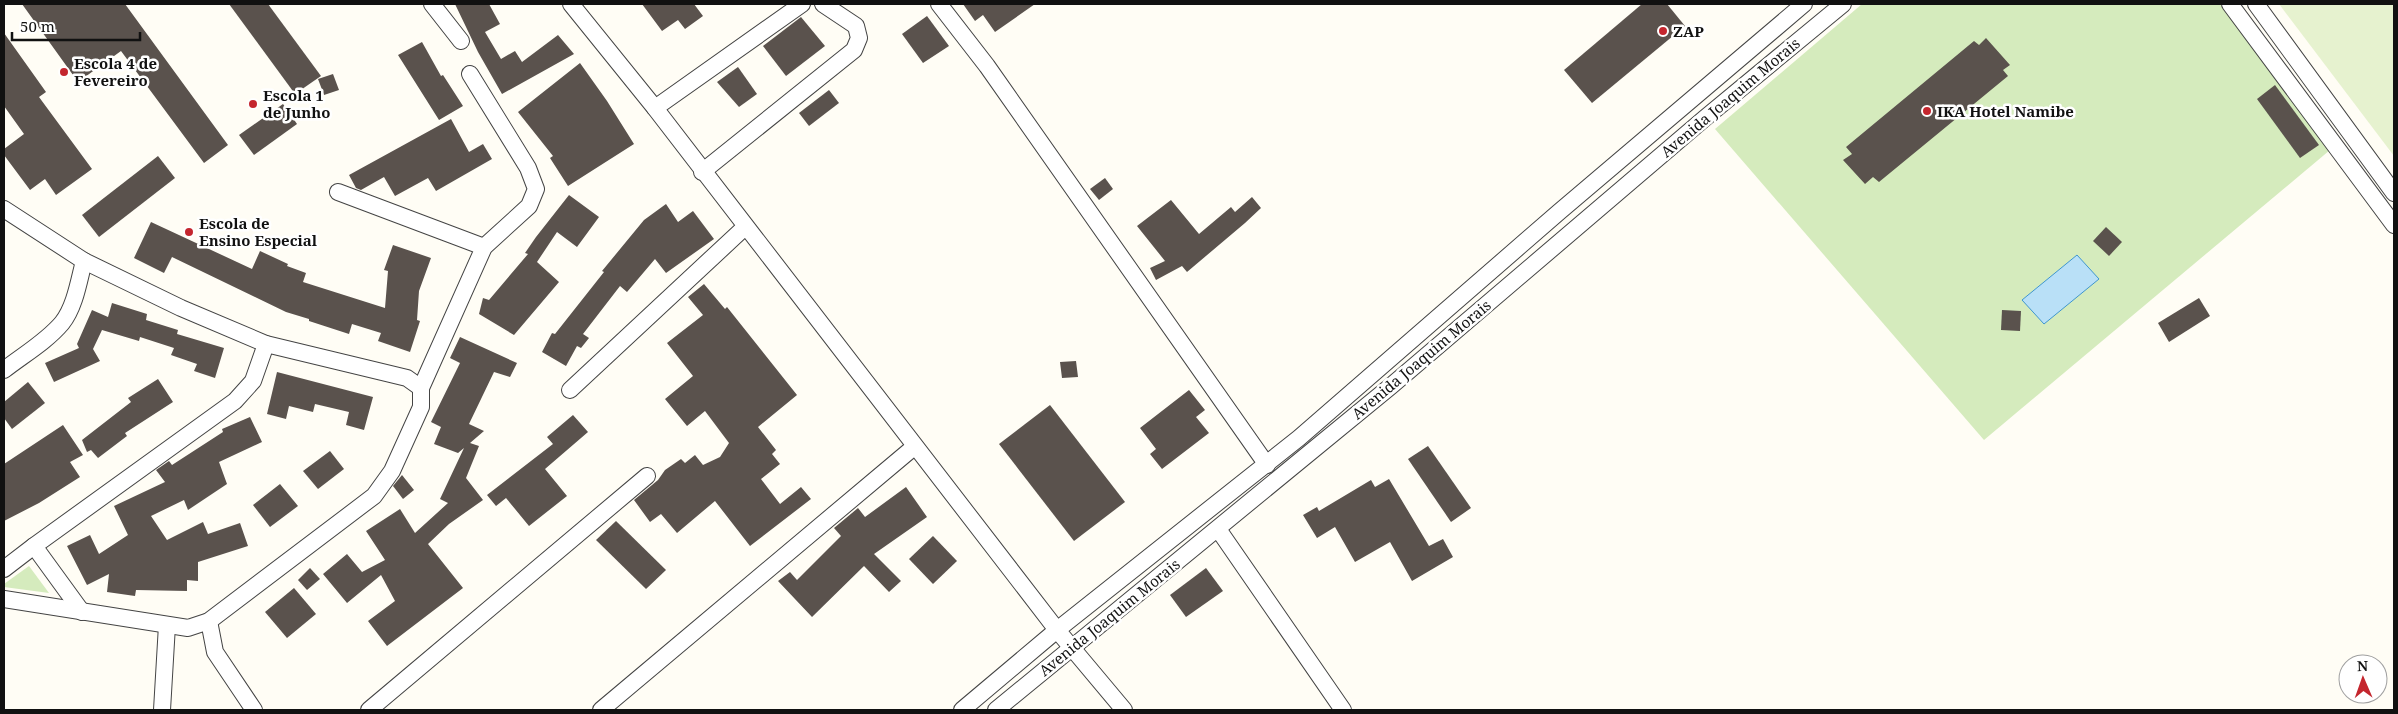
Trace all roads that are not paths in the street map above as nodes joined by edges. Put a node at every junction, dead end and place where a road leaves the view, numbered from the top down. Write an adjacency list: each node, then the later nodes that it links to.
1 (432, 4): 10 (street)
2 (571, 4): 12 (street)
3 (802, 4): 12 (street)
4 (824, 4): 13 (street)
5 (939, 4): 26 (street)
6 (1804, 4): 26 (street, Avenida Joaquim Morais)
7 (1843, 4): 28 (street, Avenida Joaquim Morais)
8 (2230, 4): 17 (street)
9 (2256, 4): 15 (street)
10 (461, 40)
11 (470, 74): 19 (street)
12 (655, 108): 13 (street)
13 (702, 172): 18 (street)
14 (338, 192): 19 (street)
15 (2394, 193)
16 (4, 209): 20 (street)
17 (2394, 225)
18 (745, 227): 24 (street); 25 (street)
19 (484, 247): 23 (street)
20 (84, 261): 21 (street); 22 (street)
21 (266, 344): 23 (street); 29 (street)
22 (4, 370)
23 (421, 388): 33 (street)
24 (570, 390)
25 (914, 447): 35 (street); 40 (street)
26 (1267, 465): 35 (street, Avenida Joaquim Morais)
27 (647, 476): 39 (street)
28 (1218, 529): 36 (street, Avenida Joaquim Morais); 44 (street)
29 (34, 546): 30 (street); 32 (street)
30 (4, 569)
31 (4, 599): 32 (street)
32 (82, 612): 34 (street)
33 (209, 622): 34 (street); 38 (street)
34 (167, 625): 37 (street)
35 (1057, 630): 36 (street); 41 (street, Avenida Joaquim Morais)
36 (1072, 646): 42 (street, Avenida Joaquim Morais); 43 (street)
37 (162, 710)
38 (254, 710)
39 (369, 710)
40 (601, 710)
41 (962, 710)
42 (996, 710)
43 (1124, 710)
44 (1343, 710)

